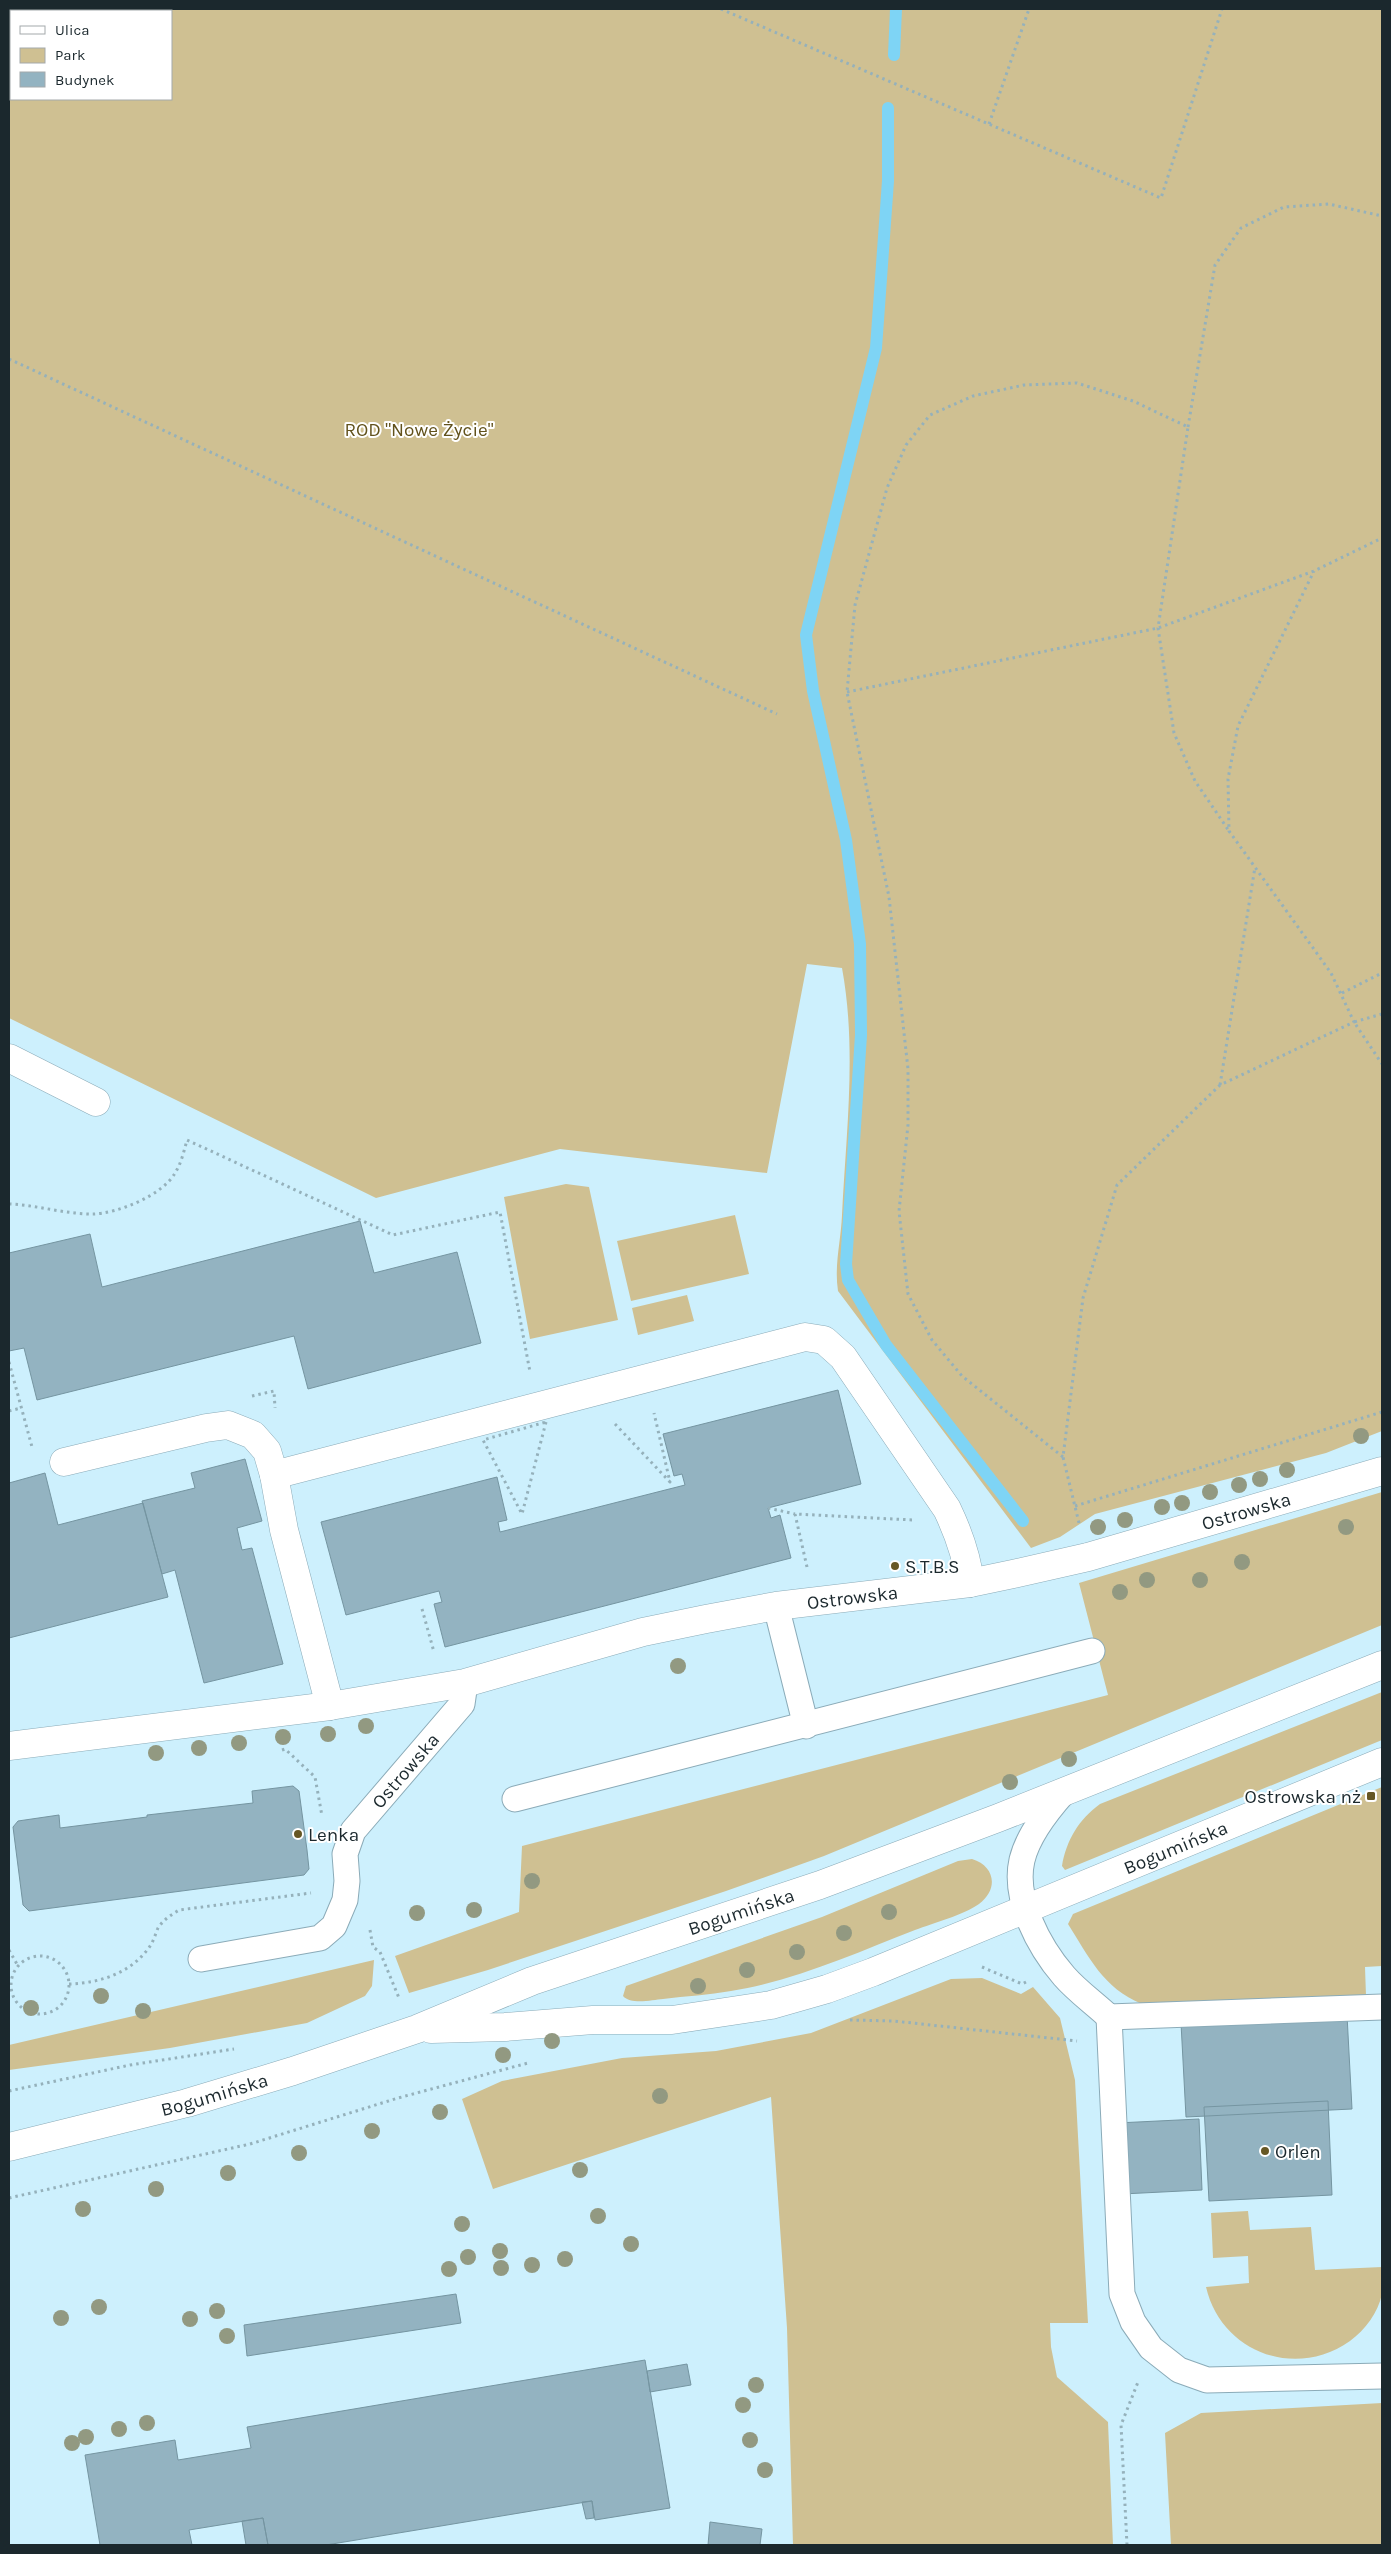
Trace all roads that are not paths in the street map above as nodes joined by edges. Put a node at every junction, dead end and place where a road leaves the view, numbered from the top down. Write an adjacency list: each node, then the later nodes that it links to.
1 (9, 1058): 2 (street)
2 (96, 1102)
3 (64, 1462): 5 (street)
4 (1382, 1471): 6 (street, Ostrowska)
5 (274, 1475): 6 (street); 11 (street)
6 (970, 1583): 7 (street, Ostrowska)
7 (776, 1606): 10 (street, Ostrowska); 12 (lane)
8 (1092, 1651): 12 (lane)
9 (1382, 1665): 15 (street, Bogumińska)
10 (465, 1683): 11 (street, Ostrowska); 18 (lane, Ostrowska)
11 (330, 1706): 13 (street, Ostrowska)
12 (806, 1726): 16 (lane)
13 (9, 1746)
14 (1382, 1762): 17 (street, Bogumińska)
15 (1064, 1792): 17 (lane, Bogumińska); 21 (street, Bogumińska)
16 (515, 1799)
17 (1025, 1908): 20 (lane); 21 (street, Bogumińska)
18 (201, 1960)
19 (1382, 2007): 20 (lane)
20 (1109, 2017): 23 (lane)
21 (417, 2029): 22 (street, Bogumińska)
22 (9, 2147)
23 (1382, 2376)

